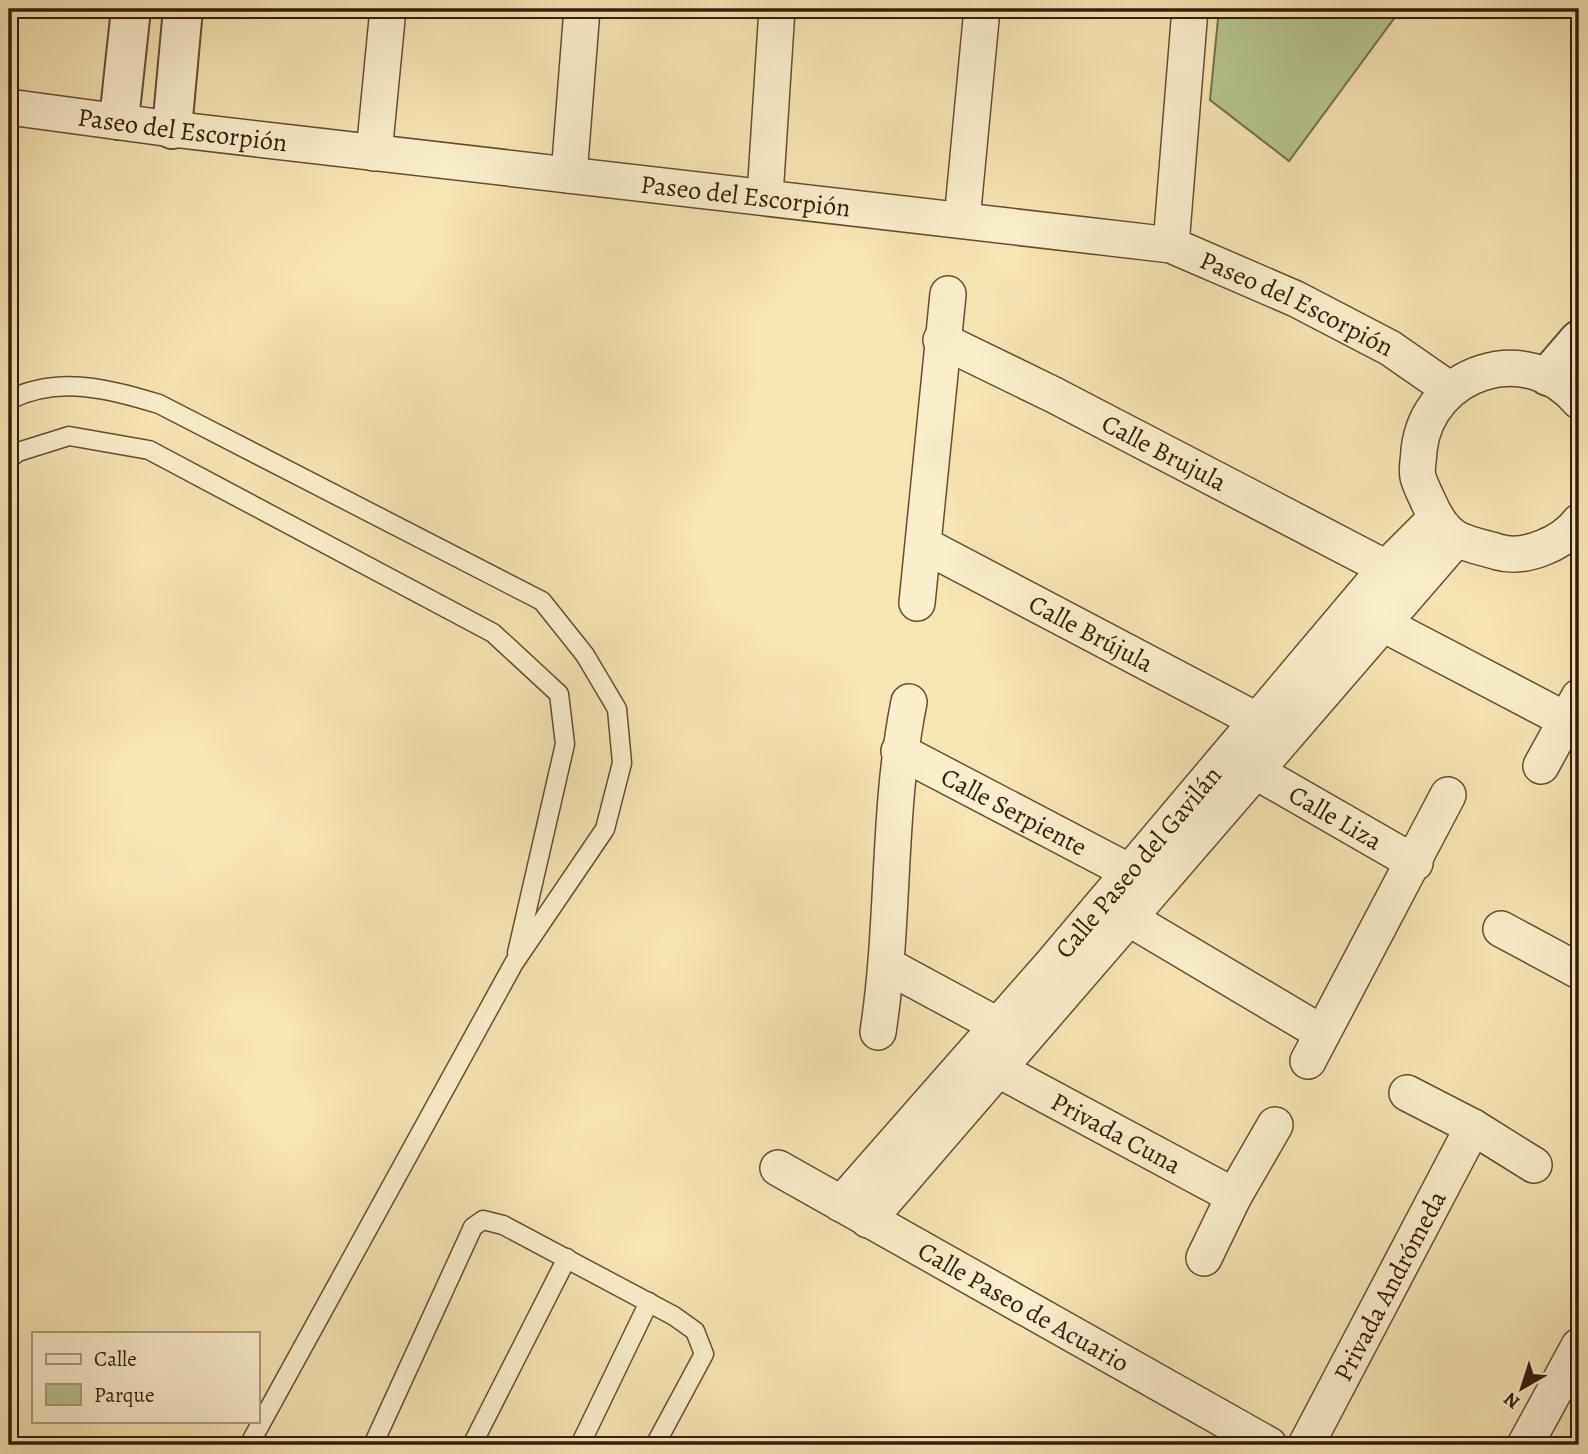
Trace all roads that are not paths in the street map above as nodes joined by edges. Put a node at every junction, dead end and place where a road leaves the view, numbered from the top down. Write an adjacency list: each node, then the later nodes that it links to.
1 (131, 9): 9 (street)
2 (183, 9): 10 (street)
3 (388, 9): 11 (street)
4 (582, 9): 12 (street)
5 (777, 9): 13 (street)
6 (982, 9): 14 (street)
7 (1190, 9): 15 (street)
8 (9, 107): 9 (street, Paseo del Escorpión)
9 (119, 120): 10 (street, Paseo del Escorpión)
10 (172, 129): 11 (street, Paseo del Escorpión)
11 (373, 153): 12 (street, Paseo del Escorpión)
12 (569, 175): 13 (street, Paseo del Escorpión)
13 (765, 196): 14 (street, Paseo del Escorpión)
14 (962, 220): 15 (street, Paseo del Escorpión)
15 (1171, 245): 20 (street, Paseo del Escorpión)
16 (948, 294): 17 (street)
17 (941, 340): 26 (street); 27 (street, Calle Brujula)
18 (1579, 340): 19 (street)
19 (1548, 376): 20 (street); 22 (street)
20 (1449, 389): 24 (street)
21 (9, 400): 41 (lane)
22 (1579, 401)
23 (9, 459): 41 (lane)
24 (1446, 528): 25 (street); 27 (street, Calle Paseo del Gavilán); 29 (street, Calle Paseo del Gavilán)
25 (1577, 528)
26 (925, 545): 28 (street); 32 (street, Calle Brújula)
27 (1386, 568): 32 (street, Calle Paseo del Gavilán)
28 (917, 603)
29 (1383, 624): 31 (street); 35 (street, Calle Paseo del Gavilán)
30 (909, 702): 33 (street)
31 (1573, 709): 34 (street)
32 (1258, 721): 38 (street, Calle Paseo del Gavilán)
33 (899, 751): 38 (street, Calle Serpiente); 42 (street)
34 (1541, 766)
35 (1255, 771): 37 (street, Calle Liza); 39 (street, Calle Paseo del Gavilán)
36 (1448, 795): 37 (street)
37 (1415, 863): 39 (street)
38 (1128, 871): 39 (street, Calle Paseo del Gavilán)
39 (1117, 909): 44 (street, Calle Paseo del Gavilán); 46 (street, Calle Paseo del Gavilán)
40 (1501, 929): 43 (street)
41 (514, 963): 58 (lane)
42 (888, 965): 44 (street); 45 (street)
43 (1579, 969)
44 (997, 1025): 53 (street, Calle Paseo del Gavilán)
45 (878, 1032)
46 (999, 1070): 52 (street, Privada Cuna); 53 (street, Calle Paseo del Gavilán)
47 (1408, 1093): 49 (street)
48 (1275, 1125): 52 (street)
49 (1473, 1127): 50 (street); 64 (street, Privada Andrómeda)
50 (1534, 1166)
51 (778, 1168): 53 (street, Calle Paseo de Acuario)
52 (1234, 1196): 55 (street)
53 (855, 1212): 63 (street, Calle Paseo de Acuario)
54 (567, 1258): 56 (lane); 59 (lane); 60 (lane)
55 (1204, 1258)
56 (649, 1303): 61 (lane); 62 (lane)
57 (1579, 1346): 65 (street)
58 (249, 1445)
59 (373, 1445)
60 (472, 1445)
61 (580, 1445)
62 (655, 1445)
63 (1269, 1445)
64 (1306, 1445)
65 (1525, 1445)

